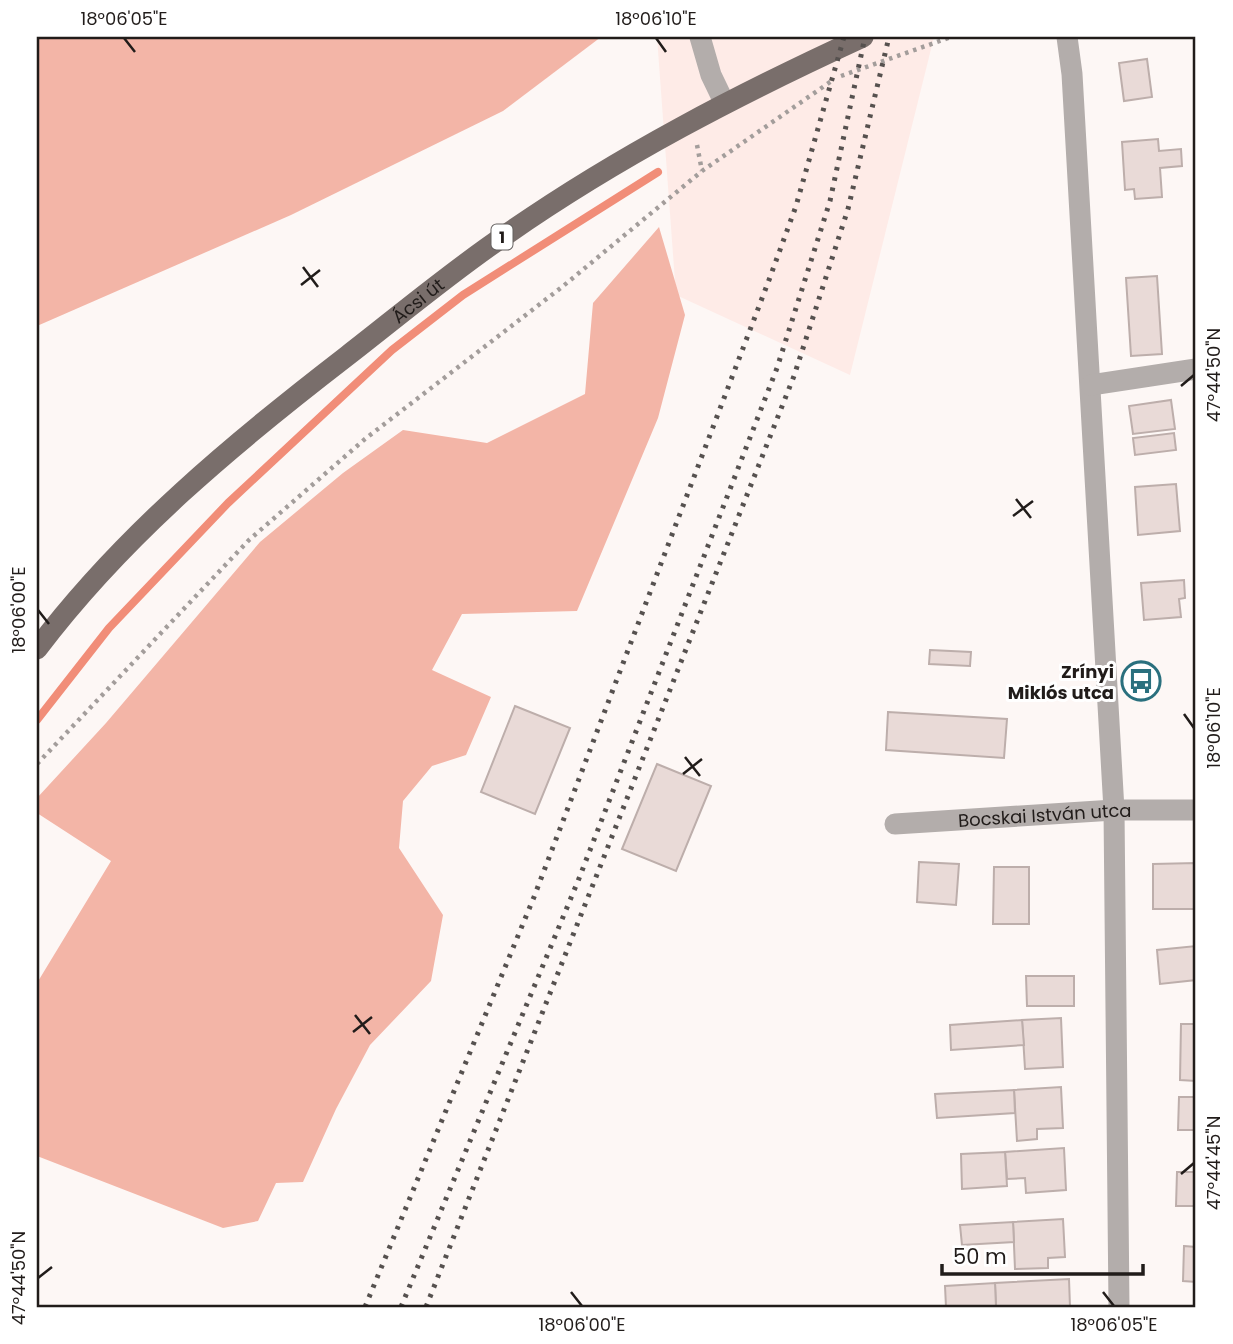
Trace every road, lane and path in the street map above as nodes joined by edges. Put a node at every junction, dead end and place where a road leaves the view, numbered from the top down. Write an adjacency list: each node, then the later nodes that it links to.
1 (700, 37): 5 (street)
2 (863, 37): 5 (main road, Ácsi út / 1)
3 (951, 37): 9 (path)
4 (1067, 37): 7 (street)
5 (724, 102): 8 (main road, Ácsi út / 1)
6 (1196, 369): 7 (street)
7 (1091, 385): 10 (street)
8 (37, 649)
9 (37, 764)
10 (1114, 810): 11 (street, Bocskai István utca); 12 (street, Bocskai István utca); 13 (street)
11 (1196, 810)
12 (894, 824)
13 (1119, 1307)

